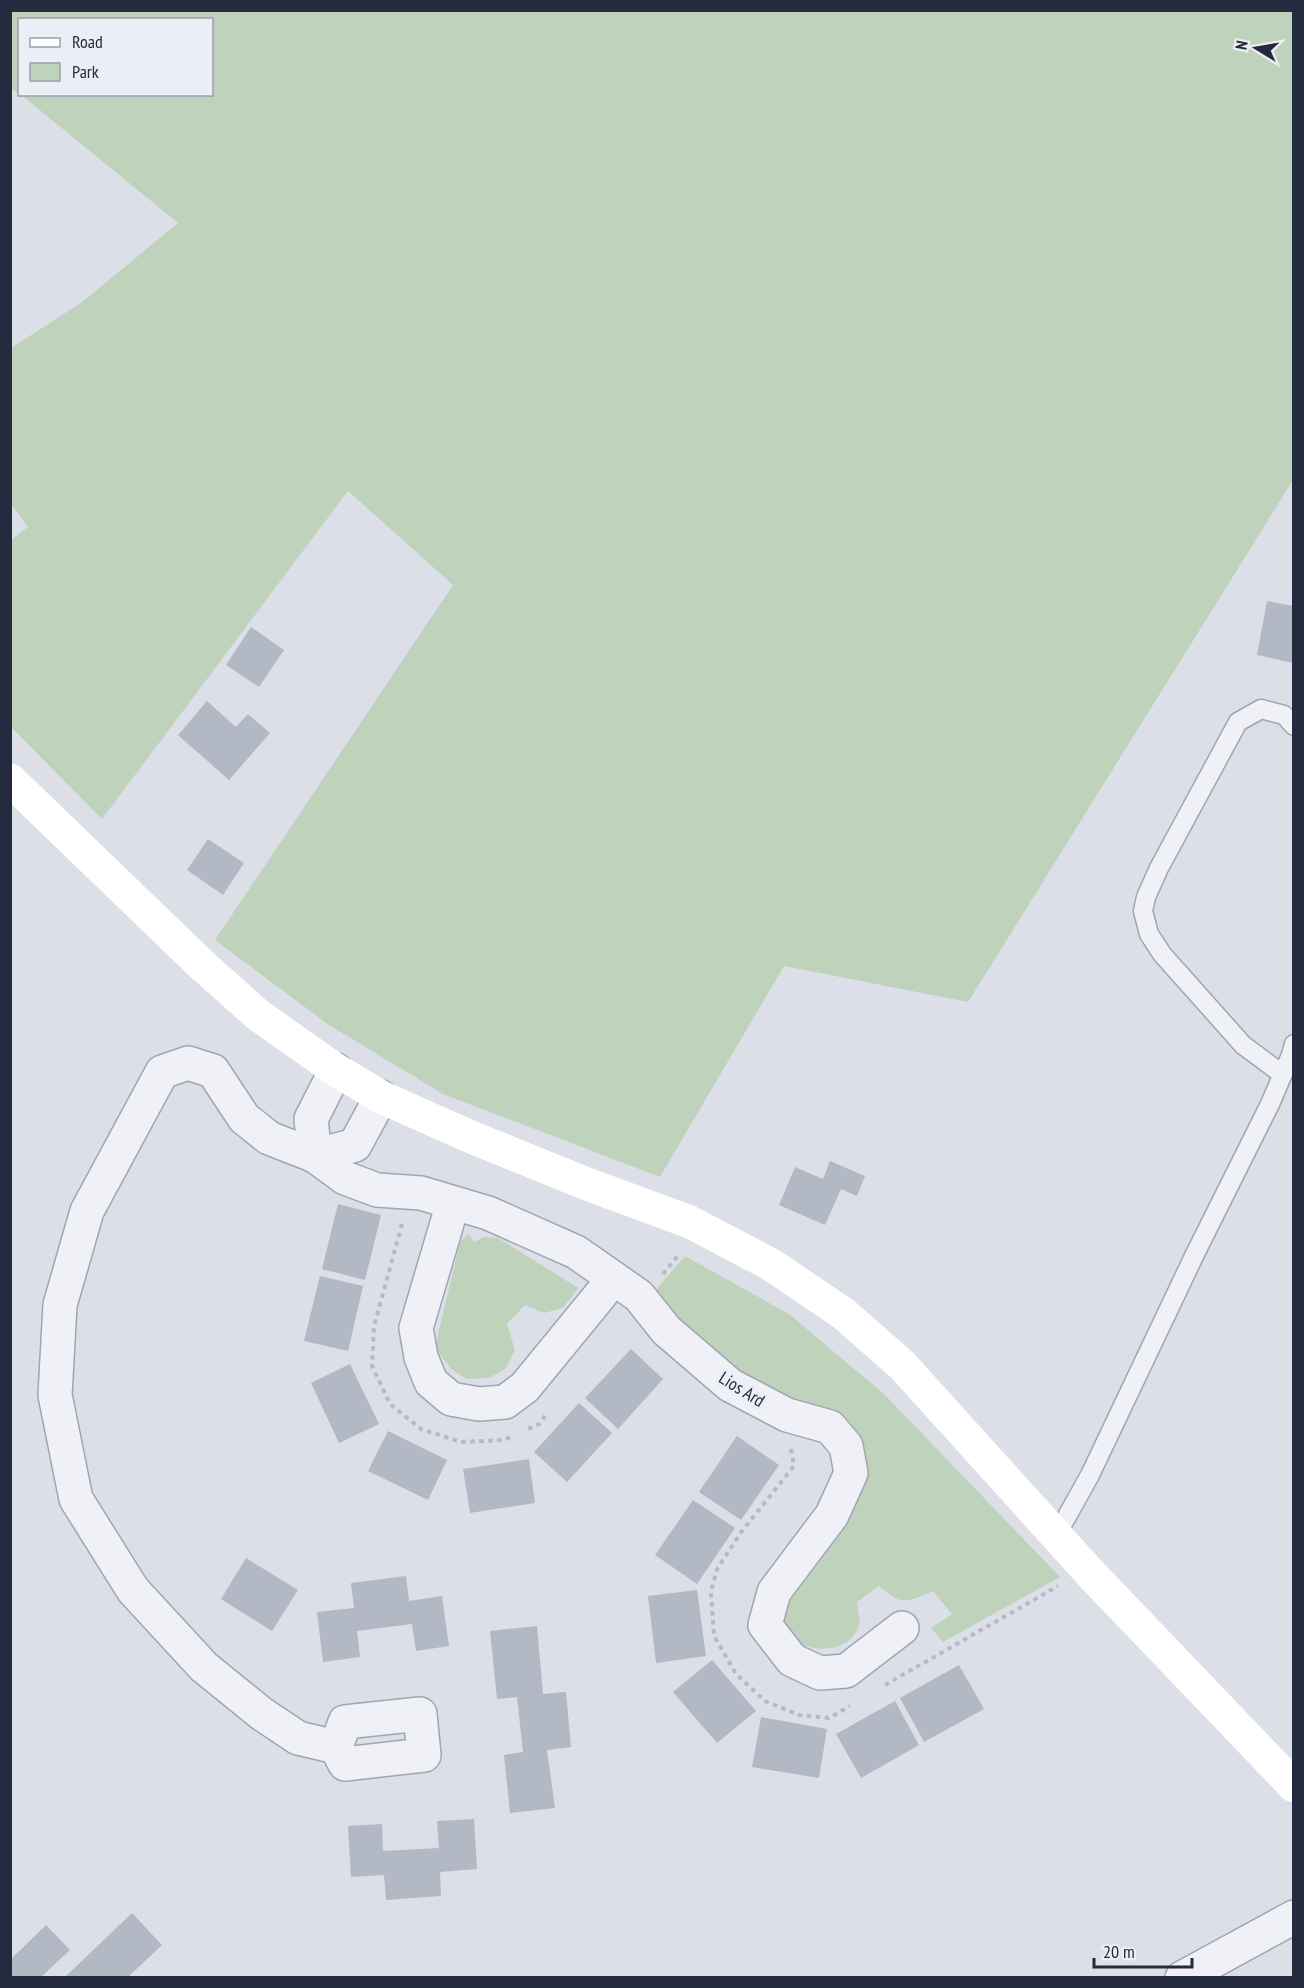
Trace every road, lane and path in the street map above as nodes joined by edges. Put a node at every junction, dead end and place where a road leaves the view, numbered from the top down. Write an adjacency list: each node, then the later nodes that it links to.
1 (1293, 726): 5 (lane)
2 (10, 780): 4 (main road)
3 (1293, 1044): 5 (lane)
4 (336, 1070): 6 (main road); 7 (street)
5 (1282, 1074): 15 (lane)
6 (381, 1097): 7 (street); 10 (main road)
7 (315, 1156): 8 (street, Lios Ard); 20 (street, Lios Ard)
8 (453, 1203): 11 (street); 12 (street, Lios Ard)
9 (404, 1214): 13 (path)
10 (699, 1227): 12 (path); 15 (main road)
11 (602, 1293)
12 (643, 1301): 17 (street, Lios Ard)
13 (546, 1415)
14 (790, 1447): 19 (path)
15 (1056, 1536): 16 (main road)
16 (1086, 1569): 18 (path); 21 (main road)
17 (902, 1628)
18 (880, 1688)
19 (860, 1700)
20 (336, 1748)
21 (1293, 1786)
22 (1293, 1917): 23 (street)
23 (1182, 1977)

